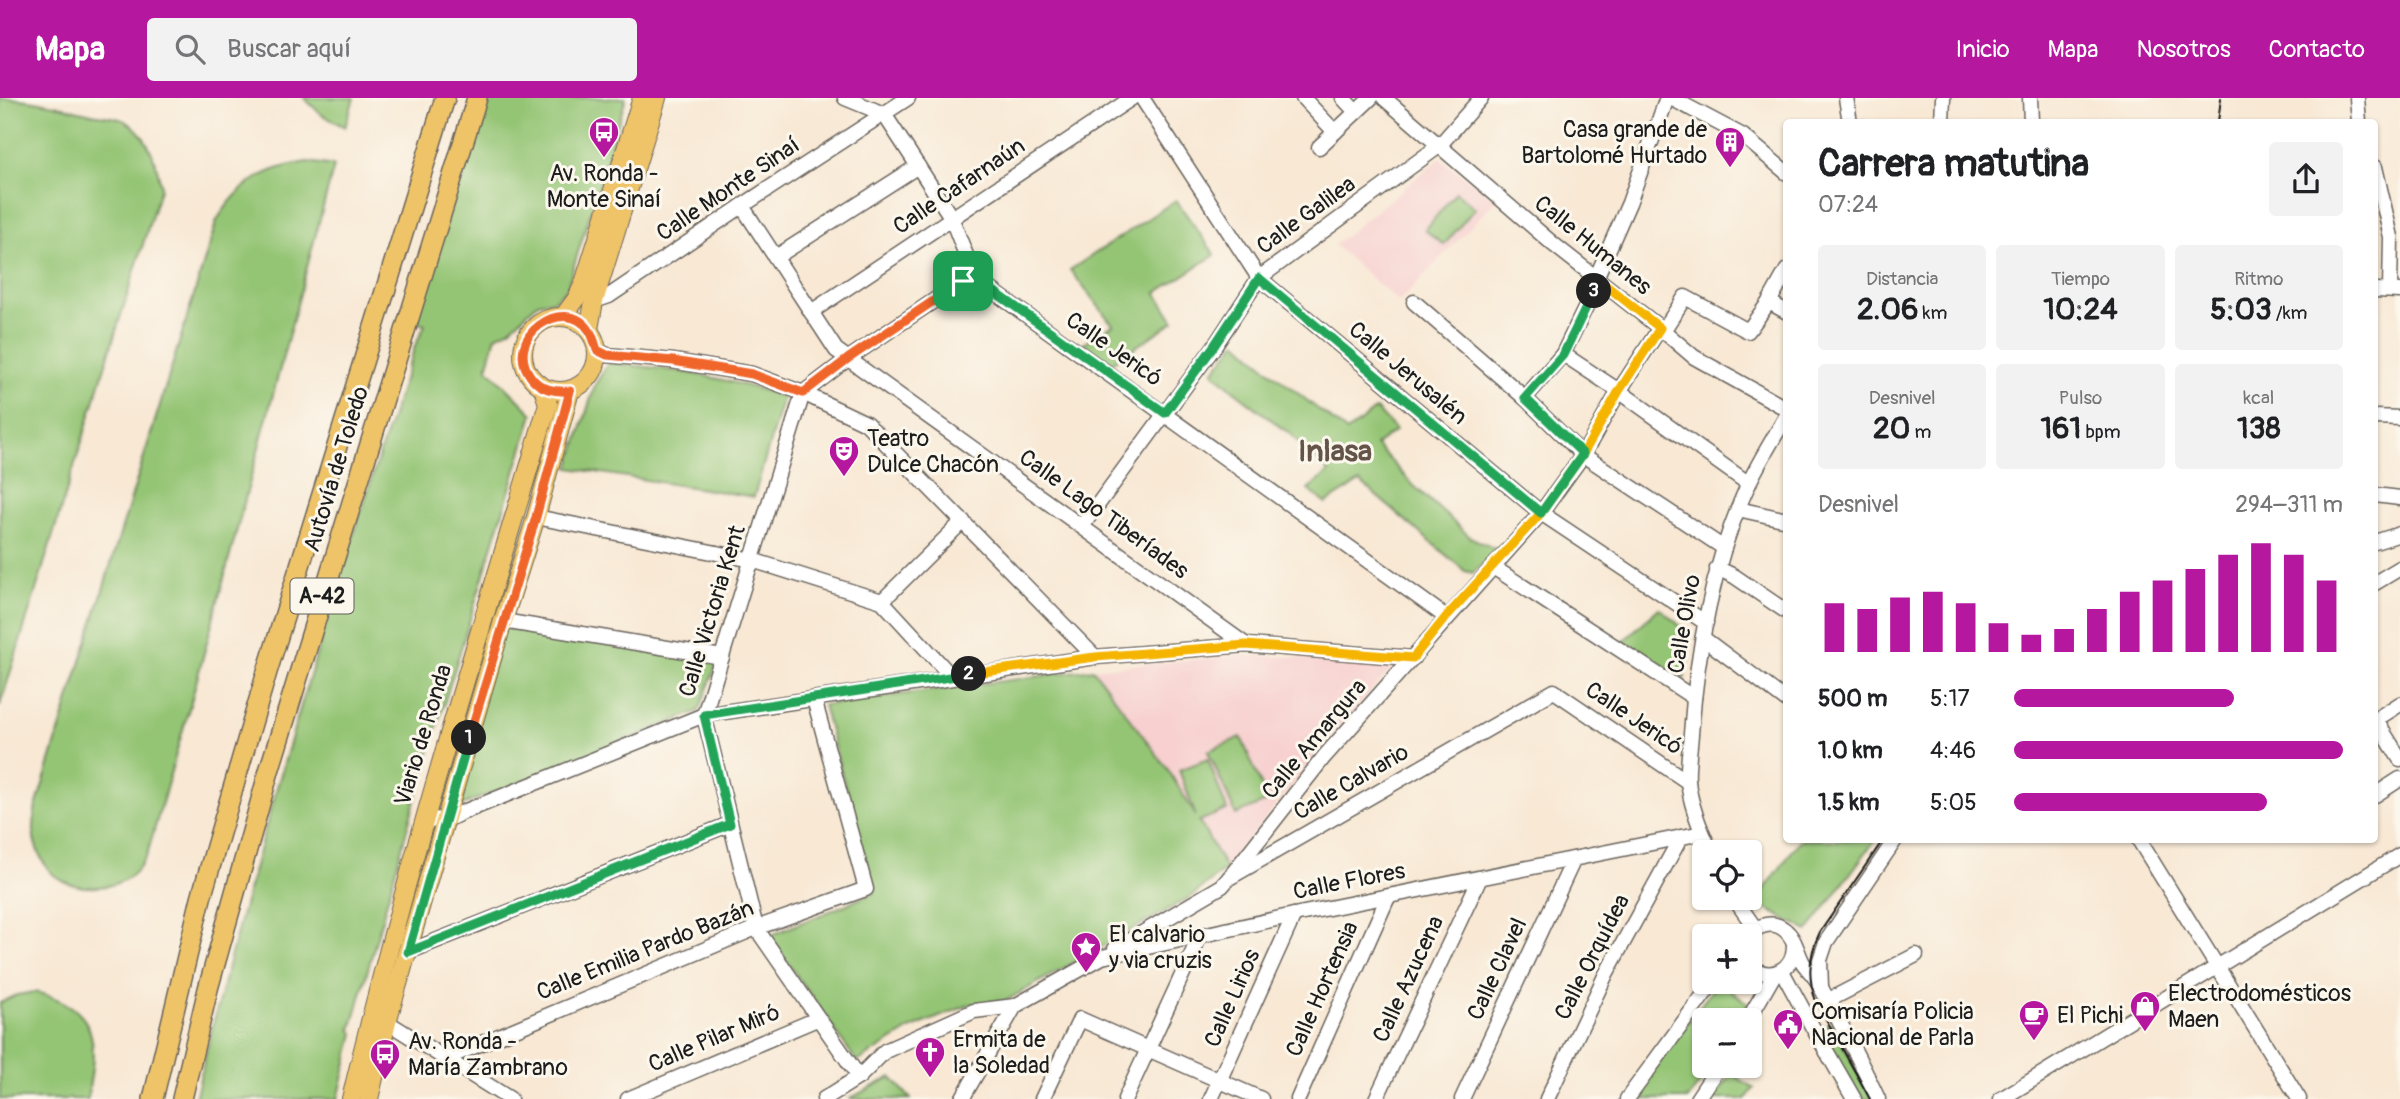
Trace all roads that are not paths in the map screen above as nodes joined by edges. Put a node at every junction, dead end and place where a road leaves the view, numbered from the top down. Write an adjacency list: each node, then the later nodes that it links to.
1 (445, 98): 136 (highway, Autovía de Toledo / A-42)
2 (477, 98): 137 (highway, Autovía de Toledo / A-42)
3 (642, 98): 44 (main road)
4 (657, 98): 39 (main road)
5 (845, 98): 20 (street)
6 (908, 98): 20 (street, Calle Monte Sinaí)
7 (1132, 98): 32 (street, Calle Cafarnaún)
8 (1142, 98): 36 (street, Calle Jerusalén)
9 (1303, 98): 25 (street)
10 (1343, 98): 19 (street)
11 (1371, 98): 19 (street)
12 (1384, 98): 26 (street, Calle Humanes)
13 (1480, 98): 26 (street, Calle Galilea)
14 (1669, 98): 29 (street); 37 (street)
15 (1846, 98): 21 (street)
16 (1943, 98): 22 (street)
17 (2030, 98): 23 (street)
18 (2357, 98): 24 (street)
19 (1356, 112): 25 (street)
20 (884, 114): 28 (street); 31 (street, Calle Monte Sinaí)
21 (1850, 119)
22 (1942, 119)
23 (2031, 119)
24 (2359, 119)
25 (1335, 132): 27 (street)
26 (1439, 146): 36 (street, Calle Galilea); 37 (street, Calle Humanes)
27 (1319, 147)
28 (919, 166): 32 (street); 33 (street)
29 (1783, 170)
30 (2378, 180): 38 (street)
31 (742, 206): 33 (street, Calle Lago Tiberíades); 39 (street, Calle Monte Sinaí)
32 (951, 218): 35 (street); 43 (street, Calle Cafarnaún)
33 (776, 257): 43 (street, Calle Lago Tiberíades)
34 (1783, 277): 41 (street)
35 (975, 278): 49 (street); 56 (street, Calle Jericó)
36 (1259, 278): 56 (street, Calle Galilea); 65 (street, Calle Jerusalén)
37 (1597, 279): 46 (street, Calle Humanes); 48 (street)
38 (2388, 290)
39 (594, 301): 45 (main road)
40 (1414, 302): 54 (street)
41 (1769, 302): 42 (street); 46 (street, Calle Amargura)
42 (1783, 310)
43 (811, 312): 49 (street, Calle Lago Tiberíades)
44 (562, 317): 45 (main road); 50 (main road)
45 (589, 328): 47 (main road)
46 (1662, 329): 52 (street, Calle Amargura); 55 (street, Calle Humanes)
47 (597, 350): 51 (main road); 53 (street)
48 (1563, 355): 52 (street); 54 (street)
49 (849, 358): 53 (street); 69 (street, Calle Lago Tiberíades)
50 (543, 388): 51 (main road); 103 (main road, Viario de Ronda)
51 (570, 391): 66 (main road, Viario de Ronda)
52 (1619, 391): 60 (street, Calle Amargura); 61 (street)
53 (803, 393): 68 (street); 73 (street, Calle Victoria Kent)
54 (1525, 398): 60 (street)
55 (1783, 407)
56 (1165, 413): 69 (street, Calle Galilea); 80 (street, Calle Jericó)
57 (2378, 417): 58 (street)
58 (2400, 418)
59 (1783, 422): 61 (street, Calle Olivo)
60 (1583, 454): 65 (street, Calle Amargura); 72 (street)
61 (1749, 484): 64 (street, Calle Olivo)
62 (2378, 495): 63 (street)
63 (2400, 498)
64 (1738, 509): 67 (street); 72 (street, Calle Olivo)
65 (1541, 513): 74 (street, Calle Amargura); 82 (street, Calle Jerusalén)
66 (536, 517): 73 (street); 81 (main road, Viario de Ronda)
67 (1783, 519)
68 (963, 521): 78 (street); 86 (street)
69 (1082, 526): 84 (street, Calle Lago Tiberíades)
70 (2400, 534): 71 (street)
71 (2378, 541)
72 (1724, 548): 75 (street, Calle Olivo)
73 (752, 560): 78 (street); 85 (street, Calle Victoria Kent)
74 (1493, 567): 80 (street, Calle Amargura); 90 (street)
75 (1717, 568): 79 (street); 82 (street, Calle Olivo)
76 (2400, 568): 77 (street)
77 (2378, 581)
78 (882, 601): 88 (street)
79 (1783, 609)
80 (1446, 617): 87 (street, Calle Amargura)
81 (503, 621): 85 (street); 101 (main road, Viario de Ronda)
82 (1706, 623): 83 (street, Calle Olivo)
83 (1703, 638): 90 (street, Calle Olivo); 91 (street)
84 (1246, 645): 86 (street); 87 (street)
85 (722, 657): 94 (street, Calle Victoria Kent)
86 (1095, 657): 88 (street)
87 (1413, 658): 111 (street, Calle Amargura)
88 (952, 677): 92 (street)
89 (1554, 691): 99 (street, Calle Jericó); 111 (street, Calle Calvario)
90 (1694, 698): 99 (street, Calle Olivo)
91 (1783, 698)
92 (814, 699): 94 (street); 115 (street, Calle Emilia Pardo Bazán)
93 (2400, 704): 95 (street)
94 (704, 715): 101 (street); 102 (street, Calle Victoria Kent)
95 (2378, 718)
96 (2378, 725): 97 (street)
97 (2400, 759)
98 (2400, 779): 100 (street)
99 (1688, 782): 104 (street, Calle Olivo)
100 (2378, 793)
101 (446, 821): 103 (street); 119 (main road, Viario de Ronda)
102 (730, 824): 115 (street, Calle Victoria Kent); 119 (street)
103 (422, 826): 129 (main road, Viario de Ronda)
104 (1702, 833): 105 (street, Calle Flores); 106 (street, Calle Olivo)
105 (1681, 837): 110 (street, Calle Flores); 151 (street, Calle Orquídea)
106 (1705, 840)
107 (1893, 843): 126 (street)
108 (2141, 843): 122 (street)
109 (2400, 855): 122 (street)
110 (1574, 859): 112 (street, Calle Flores); 150 (street, Calle Clavel)
111 (1229, 878): 121 (street, Calle Calvario)
112 (1480, 878): 113 (street, Calle Flores); 149 (street, Calle Azucena)
113 (1388, 897): 114 (street, Calle Flores); 148 (street, Calle Hortensia)
114 (1294, 915): 117 (street, Calle Flores); 135 (street, Calle Lirios)
115 (756, 928): 130 (street, Calle Victoria Kent); 132 (street, Calle Emilia Pardo Bazán)
116 (1762, 928): 118 (street)
117 (1201, 934): 121 (street, Calle Flores); 131 (street)
118 (1794, 944): 124 (street); 126 (street)
119 (408, 952): 129 (main road, Viario de Ronda)
120 (1916, 956): 126 (street)
121 (1102, 957): 127 (street, Calle Flores)
122 (2218, 967): 156 (street); 157 (street)
123 (1762, 972): 124 (street)
124 (1779, 972): 128 (street); 154 (street)
125 (1704, 994): 152 (street)
126 (1824, 995): 155 (street)
127 (1015, 1006): 133 (street); 143 (street)
128 (1756, 1008)
129 (379, 1019): 132 (street); 138 (main road, Viario de Ronda); 139 (main road, Viario de Ronda)
130 (817, 1019): 133 (street, Calle Victoria Kent); 141 (street, Calle Pilar Miró)
131 (1149, 1048): 135 (street); 144 (street); 145 (street)
132 (444, 1059): 140 (street)
133 (859, 1077): 142 (street)
134 (1711, 1078): 153 (street)
135 (1219, 1080): 146 (street, Calle Lirios); 147 (street)
136 (153, 1099)
137 (182, 1099)
138 (351, 1099)
139 (369, 1099)
140 (510, 1099)
141 (628, 1099)
142 (824, 1099)
143 (962, 1099)
144 (1042, 1099)
145 (1125, 1099)
146 (1211, 1099)
147 (1261, 1099)
148 (1298, 1099)
149 (1377, 1099)
150 (1462, 1099)
151 (1547, 1099)
152 (1627, 1099)
153 (1697, 1099)
154 (1854, 1099)
155 (1878, 1099)
156 (2001, 1099)
157 (2299, 1099)

